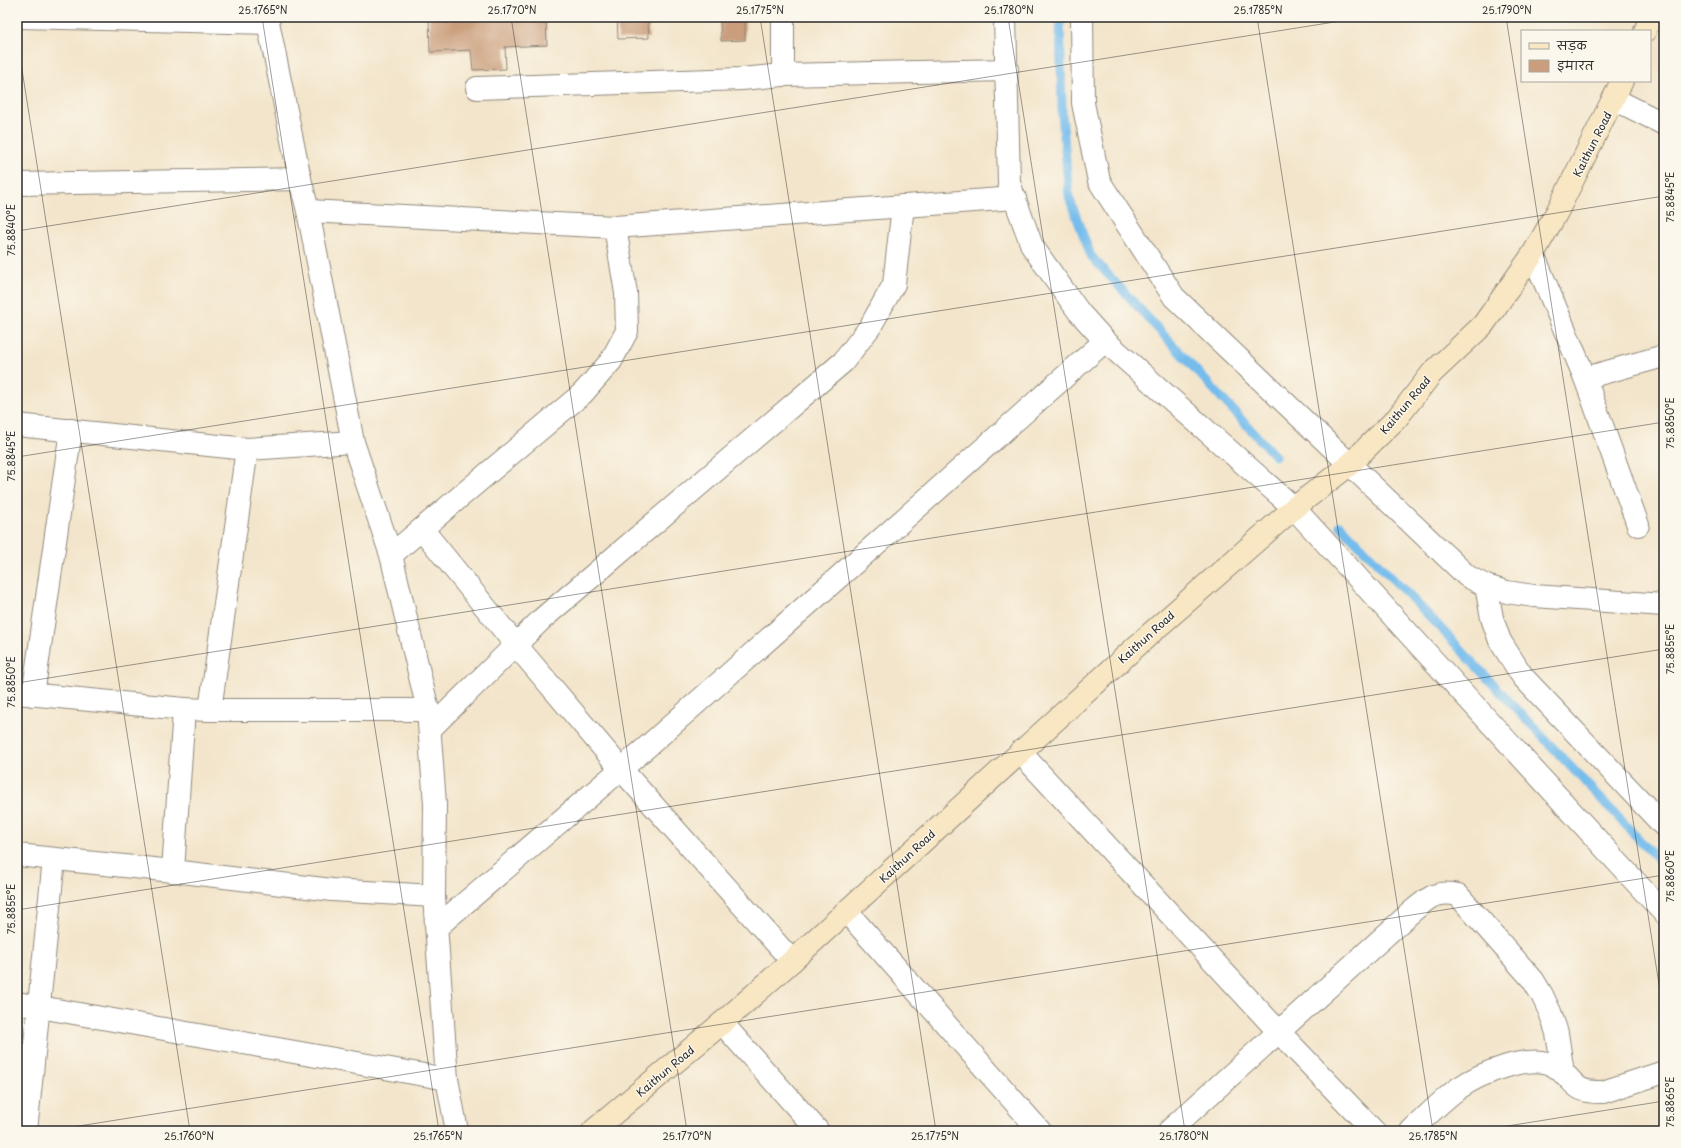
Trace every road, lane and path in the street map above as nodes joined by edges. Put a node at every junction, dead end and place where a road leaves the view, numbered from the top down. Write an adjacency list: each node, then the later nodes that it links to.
1 (19, 17): 6 (street)
2 (783, 17): 9 (street)
3 (1005, 17): 8 (street)
4 (1082, 17): 27 (street)
5 (1651, 17): 7 (street)
6 (268, 20): 13 (street)
7 (1645, 30)
8 (1007, 70): 9 (street); 15 (street)
9 (783, 75): 10 (street)
10 (476, 88)
11 (1618, 90): 12 (street); 19 (street, Kaithun Road)
12 (1664, 124)
13 (300, 180): 14 (street); 17 (street)
14 (17, 184)
15 (1015, 198): 16 (street); 20 (street)
16 (903, 206): 18 (street); 34 (street)
17 (308, 211): 18 (street); 25 (street)
18 (615, 227): 30 (street)
19 (1533, 254): 22 (street); 27 (street, Kaithun Road)
20 (1105, 341): 28 (street); 40 (street)
21 (1664, 356): 22 (street)
22 (1585, 378): 29 (street)
23 (17, 425): 24 (street)
24 (71, 430): 26 (street); 35 (street)
25 (353, 442): 26 (street); 31 (street)
26 (247, 448): 37 (street)
27 (1349, 464): 28 (street, Kaithun Road); 32 (street)
28 (1294, 508): 39 (street, Kaithun Road); 47 (street)
29 (1638, 525)
30 (422, 529): 31 (street); 34 (street)
31 (391, 555): 38 (street)
32 (1486, 586): 33 (street); 41 (street)
33 (1664, 605)
34 (516, 645): 38 (street); 40 (street)
35 (25, 694): 36 (street)
36 (184, 709): 37 (street); 44 (street)
37 (210, 710): 38 (street)
38 (429, 720): 45 (street)
39 (1020, 752): 46 (street, Kaithun Road); 53 (street)
40 (621, 769): 48 (street); 49 (street)
41 (1664, 826)
42 (17, 855): 43 (street)
43 (54, 859): 44 (street); 51 (street)
44 (173, 871): 45 (street)
45 (434, 896): 48 (street)
46 (847, 912): 49 (street, Kaithun Road); 61 (street)
47 (1664, 913)
48 (437, 927): 56 (street)
49 (792, 961): 52 (street, Kaithun Road)
50 (17, 1003): 51 (street)
51 (38, 1007): 56 (street); 57 (street)
52 (722, 1023): 59 (street, Kaithun Road); 60 (street)
53 (1278, 1032): 55 (street); 62 (street); 63 (street)
54 (1664, 1072): 55 (street)
55 (1563, 1073): 64 (street)
56 (448, 1079): 58 (street)
57 (26, 1131)
58 (457, 1131)
59 (593, 1131)
60 (818, 1131)
61 (1040, 1131)
62 (1169, 1131)
63 (1374, 1131)
64 (1411, 1131)

